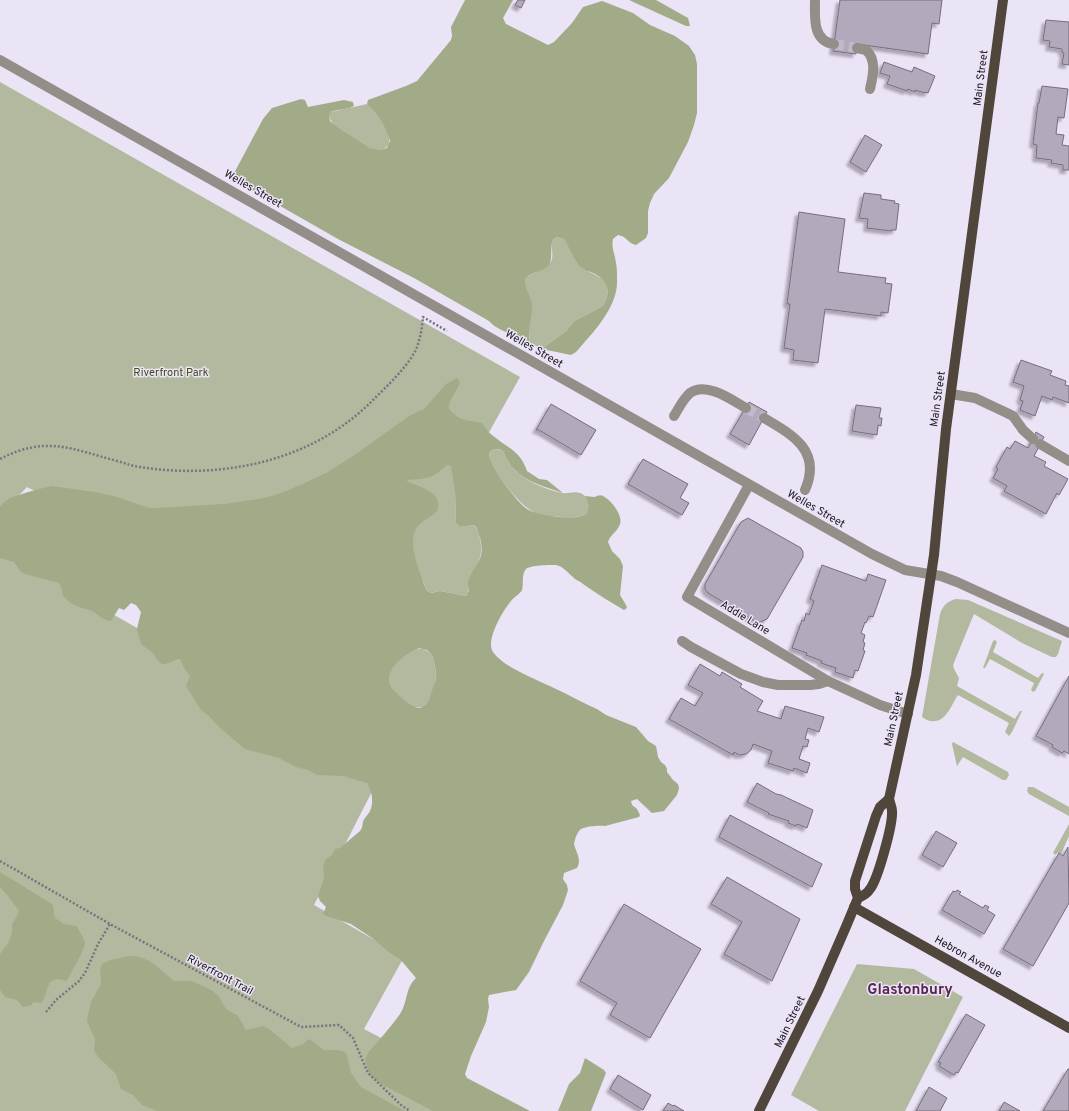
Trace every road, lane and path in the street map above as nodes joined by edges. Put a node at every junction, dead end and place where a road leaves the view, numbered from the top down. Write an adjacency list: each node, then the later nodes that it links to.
1 (815, 0): 3 (street)
2 (1004, 0): 8 (main road, Main Street)
3 (834, 44)
4 (856, 48): 6 (street)
5 (0, 60): 14 (street, Welles Street)
6 (870, 89)
7 (447, 331): 12 (path)
8 (951, 394): 13 (street); 16 (main road, Main Street)
9 (746, 408): 10 (street)
10 (674, 416)
11 (764, 418): 15 (street)
12 (0, 459)
13 (1069, 461)
14 (749, 485): 16 (street, Welles Street); 19 (street, Addie Lane)
15 (805, 490)
16 (931, 574): 17 (street, Welles Street); 20 (main road, Main Street)
17 (1069, 633)
18 (682, 641): 19 (street)
19 (828, 681): 20 (street, Addie Lane)
20 (908, 714): 21 (main road, Main Street)
21 (889, 799): 23 (main road, Main Street); 23 (main road, Main Street)
22 (0, 861): 24 (path, Riverfront Trail)
23 (856, 903): 26 (main road, Hebron Avenue); 28 (main road, Main Street)
24 (110, 924): 25 (path); 27 (path, Riverfront Trail)
25 (46, 1012)
26 (1069, 1028)
27 (410, 1111)
28 (759, 1111)

